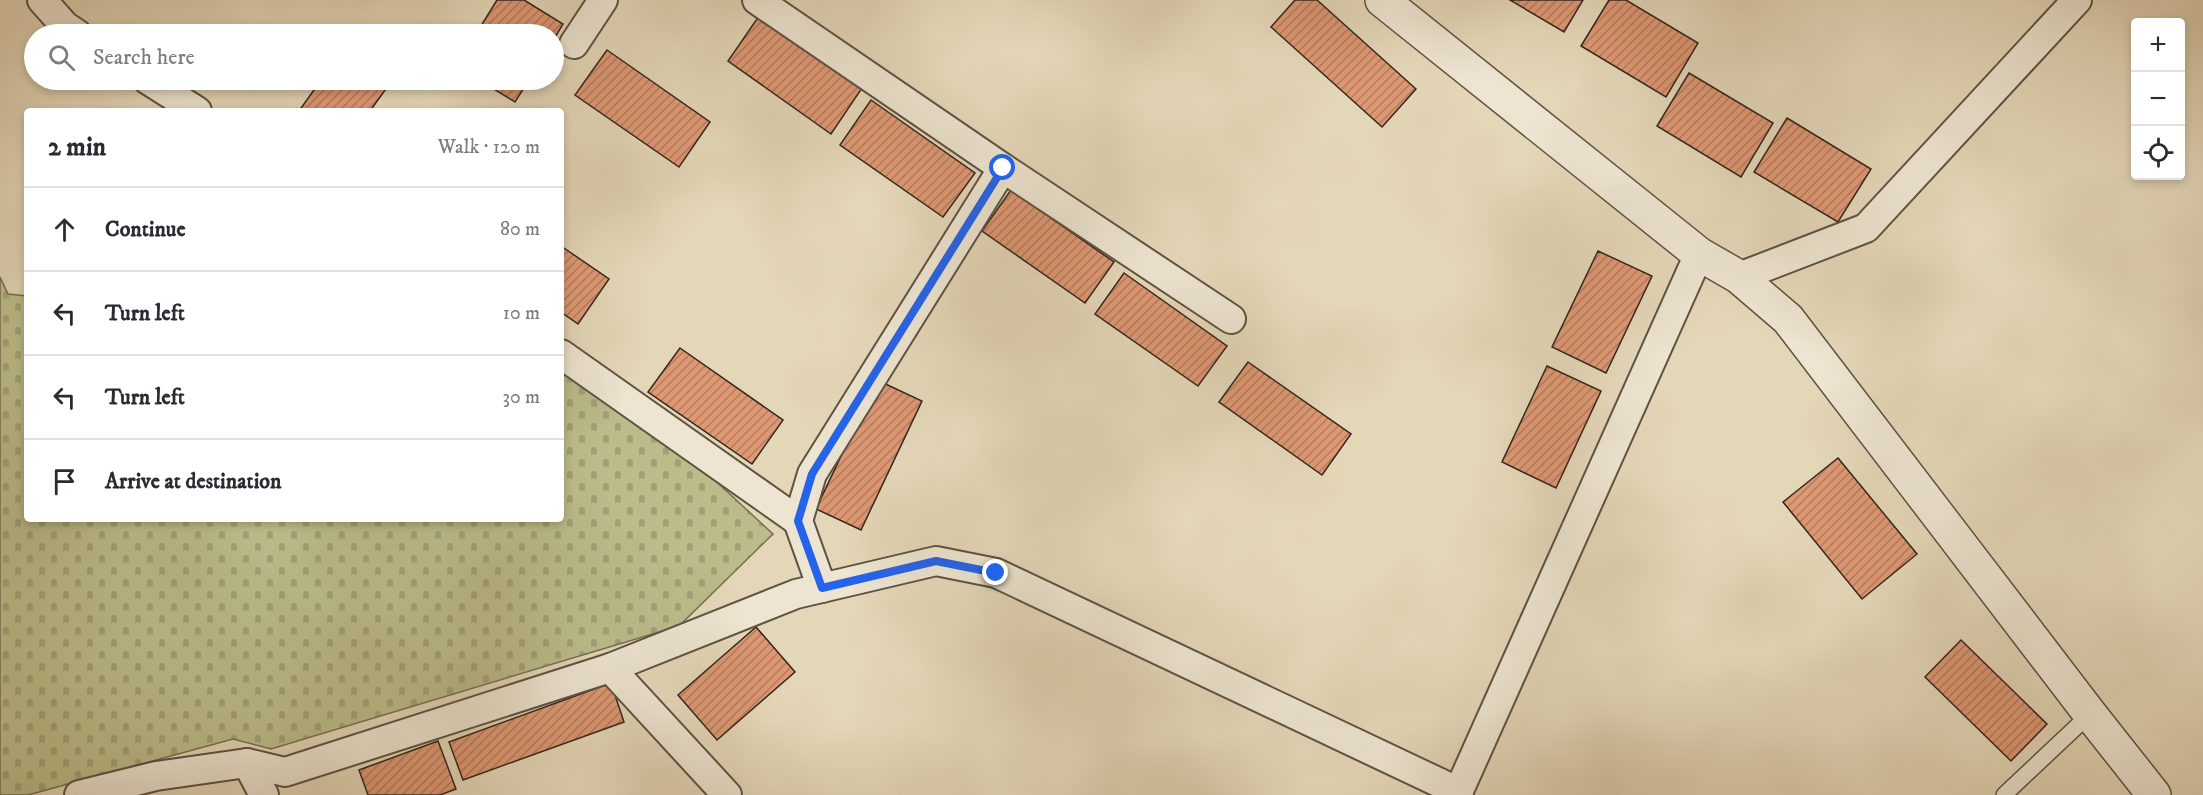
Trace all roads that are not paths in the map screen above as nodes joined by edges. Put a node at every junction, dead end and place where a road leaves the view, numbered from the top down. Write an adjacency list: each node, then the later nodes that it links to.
1 (42, 0): 6 (street)
2 (603, 0): 7 (street)
3 (757, 0): 10 (street)
4 (1382, 0): 11 (street)
5 (2077, 0): 12 (street)
6 (62, 24)
7 (574, 44)
8 (164, 90): 9 (street)
9 (192, 108)
10 (1003, 168): 13 (street); 15 (street)
11 (1699, 254): 12 (street); 20 (street)
12 (1739, 277): 18 (street)
13 (1230, 319)
14 (564, 356): 15 (street)
15 (798, 521): 16 (street)
16 (822, 588): 17 (street); 20 (street)
17 (610, 668): 19 (street); 23 (street)
18 (2090, 714): 24 (lane); 25 (street)
19 (247, 763): 21 (street); 22 (street)
20 (1458, 793)
21 (79, 795)
22 (264, 795)
23 (727, 795)
24 (2004, 795)
25 (2154, 795)

